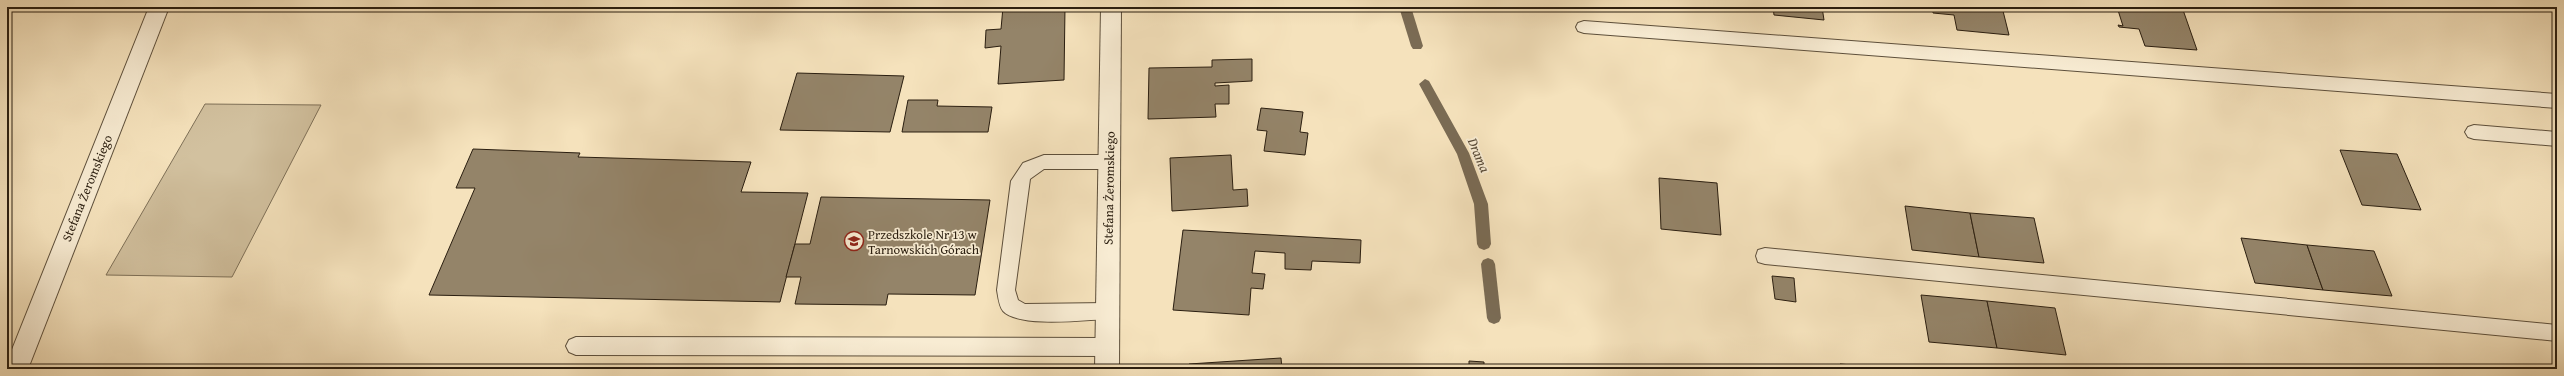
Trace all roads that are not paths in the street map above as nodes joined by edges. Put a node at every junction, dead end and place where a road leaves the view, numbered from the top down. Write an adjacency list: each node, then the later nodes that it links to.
1 (159, 7): 13 (street, Stefana Żeromskiego)
2 (1110, 7): 7 (street, Stefana Żeromskiego)
3 (1584, 27): 4 (lane)
4 (2557, 101)
5 (2474, 132): 6 (lane)
6 (2557, 139)
7 (1110, 162): 9 (street, Stefana Żeromskiego); 9 (lane)
8 (1765, 256): 10 (lane)
9 (1108, 311): 12 (street, Stefana Żeromskiego)
10 (2557, 333)
11 (576, 346): 12 (lane)
12 (1108, 348): 14 (street, Stefana Żeromskiego)
13 (16, 369)
14 (1107, 369)

